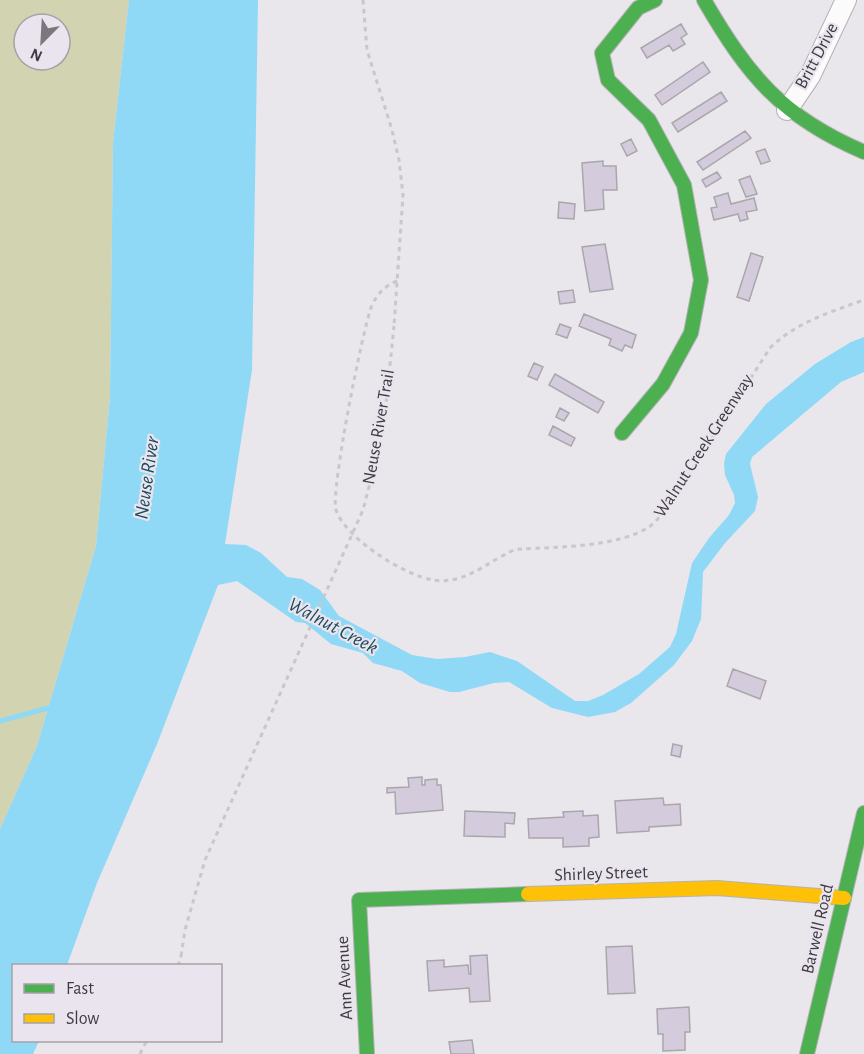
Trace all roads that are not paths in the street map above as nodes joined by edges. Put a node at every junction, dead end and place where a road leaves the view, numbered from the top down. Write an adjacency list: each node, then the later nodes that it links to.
1 (655, 0): 6 (street)
2 (704, 0): 4 (street)
3 (846, 0): 4 (street, Britt Drive)
4 (787, 110): 5 (street)
5 (864, 152)
6 (622, 433)
7 (864, 813): 8 (street, Barwell Road)
8 (844, 898): 9 (street, Shirley Street); 11 (street, Barwell Road)
9 (359, 900): 10 (street, Ann Avenue)
10 (367, 1054)
11 (807, 1054)

